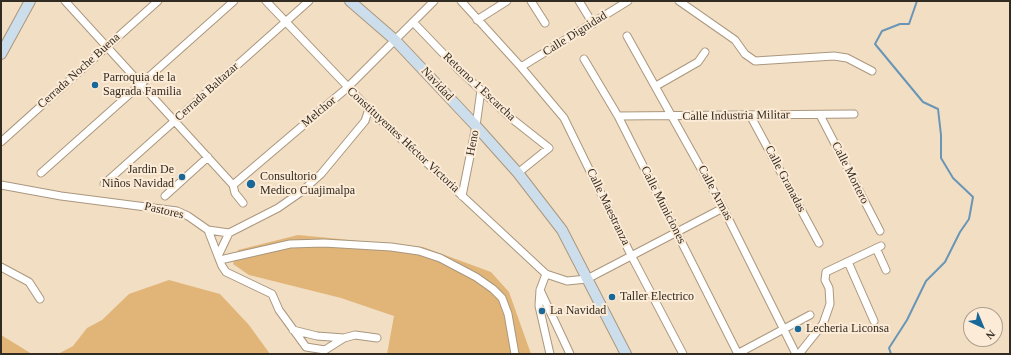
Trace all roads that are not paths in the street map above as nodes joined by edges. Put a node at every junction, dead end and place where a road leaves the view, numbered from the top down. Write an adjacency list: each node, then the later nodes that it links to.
1 (30, 1): 24 (street)
2 (65, 1): 22 (street)
3 (158, 1): 22 (street, Cerrada Noche Buena)
4 (234, 1): 28 (street)
5 (266, 1): 16 (street, Constituyentes Héctor Victoria)
6 (309, 1): 16 (street, Cerrada Baltazar)
7 (350, 1): 21 (street, Navidad)
8 (461, 1): 15 (street, Calle Maestranza)
9 (507, 1): 15 (street)
10 (531, 1): 18 (street)
11 (579, 1): 19 (street)
12 (628, 1): 19 (street, Calle Dignidad)
13 (679, 1): 27 (street)
14 (432, 2): 17 (street, Melchor)
15 (477, 20): 26 (street, Calle Maestranza)
16 (286, 22): 30 (street, Constituyentes Héctor Victoria); 38 (street, Cerrada Baltazar)
17 (413, 22): 21 (street, Melchor); 31 (street, Retorno 1 Escarcha)
18 (545, 23)
19 (593, 24): 26 (street, Calle Dignidad)
20 (627, 36): 29 (street, Calle Armas)
21 (395, 40): 30 (street, Melchor); 39 (street, Navidad)
22 (107, 46): 28 (street); 40 (street, Cerrada Noche Buena)
23 (705, 52): 29 (street)
24 (1, 54)
25 (584, 59): 36 (street, Calle Municiones)
26 (521, 67): 56 (street, Calle Maestranza)
27 (872, 71)
28 (141, 84): 38 (street); 42 (street)
29 (656, 86): 37 (street, Calle Armas)
30 (348, 88): 32 (street, Constituyentes Héctor Victoria); 45 (street, Melchor)
31 (481, 90): 39 (street, Heno); 43 (street, Retorno 1 Escarcha)
32 (369, 109): 48 (street, Constituyentes Héctor Victoria); 54 (street)
33 (854, 114): 35 (street, Calle Industria Militar)
34 (750, 115): 35 (street, Calle Industria Militar); 37 (street, Calle Industria Militar); 55 (street, Calle Granadas)
35 (820, 115): 53 (street, Calle Mortero)
36 (618, 116): 37 (street, Calle Industria Militar); 52 (street, Calle Municiones)
37 (673, 117): 50 (street, Calle Armas)
38 (174, 121): 41 (street); 44 (street, Cerrada Baltazar)
39 (476, 126): 43 (street, Navidad); 48 (street, Heno)
40 (1, 142)
41 (208, 157): 45 (street); 47 (street)
42 (41, 173)
43 (518, 173): 62 (street, Navidad)
44 (104, 184)
45 (233, 185): 49 (street)
46 (1, 186): 51 (street, Pastores)
47 (165, 196)
48 (462, 196): 61 (street, Constituyentes Héctor Victoria)
49 (243, 203)
50 (723, 208): 52 (street); 68 (street, Calle Armas)
51 (208, 230): 54 (street, Pastores); 57 (street)
52 (676, 231): 56 (street); 76 (street, Calle Municiones)
53 (880, 231)
54 (229, 233): 57 (street)
55 (819, 243)
56 (631, 255): 62 (street); 75 (street, Calle Maestranza)
57 (219, 258): 67 (street); 71 (street)
58 (848, 262): 60 (street); 66 (street); 78 (street)
59 (1, 267): 64 (street)
60 (886, 270)
61 (546, 274): 62 (street); 63 (street)
62 (588, 279): 74 (street, Navidad)
63 (540, 290): 72 (street); 73 (street)
64 (40, 299)
65 (810, 315): 68 (street)
66 (874, 321)
67 (293, 330): 69 (street); 69 (street)
68 (783, 330): 76 (street); 77 (street, Calle Armas)
69 (344, 338): 70 (street)
70 (377, 338)
71 (515, 354)
72 (550, 354)
73 (570, 354)
74 (626, 354)
75 (683, 354)
76 (738, 354)
77 (796, 354)
78 (799, 354)

